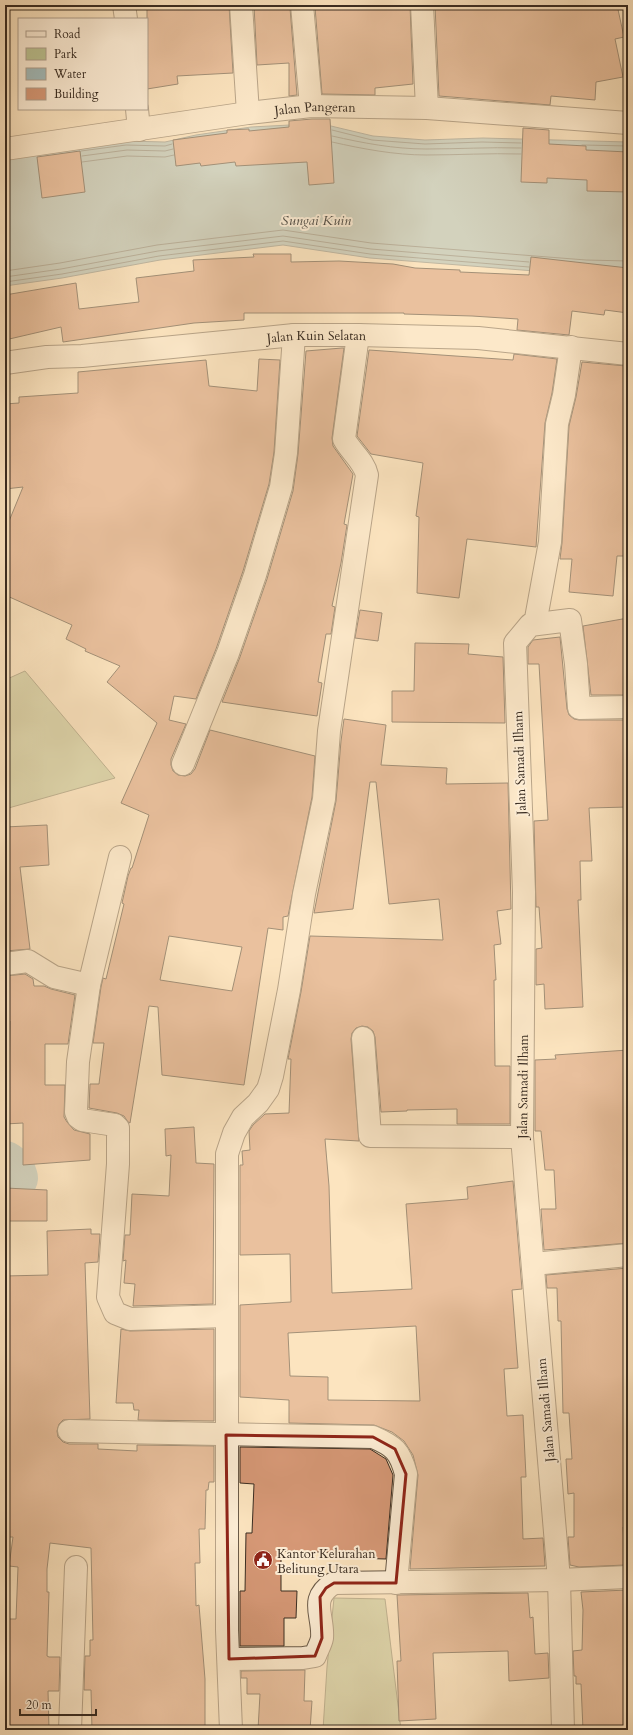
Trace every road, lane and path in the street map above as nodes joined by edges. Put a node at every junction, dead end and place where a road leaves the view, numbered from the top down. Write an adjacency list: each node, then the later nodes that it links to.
1 (124, 5): 5 (street)
2 (241, 5): 8 (street)
3 (302, 5): 6 (street)
4 (422, 5): 7 (street)
5 (126, 18)
6 (311, 106): 7 (street, Jalan Pangeran); 8 (street, Jalan Pangeran)
7 (427, 108): 10 (street, Jalan Pangeran)
8 (248, 113): 9 (street, Jalan Pangeran)
9 (138, 119): 11 (street, Jalan Pangeran)
10 (628, 123)
11 (5, 148)
12 (294, 335): 13 (street, Jalan Kuin Selatan); 16 (street, Jalan Kuin Selatan); 19 (street)
13 (358, 335): 14 (street, Jalan Kuin Selatan); 27 (street)
14 (571, 347): 15 (street, Jalan Kuin Selatan); 17 (street)
15 (628, 354)
16 (5, 363)
17 (535, 624): 18 (street); 24 (street, Jalan Samadi Ilham)
18 (628, 707)
19 (184, 764)
20 (120, 857): 22 (street)
21 (5, 964): 22 (street)
22 (89, 985): 27 (street)
23 (363, 1038): 24 (street)
24 (522, 1137): 26 (street, Jalan Samadi Ilham)
25 (628, 1255): 26 (street)
26 (533, 1264): 32 (street, Jalan Samadi Ilham)
27 (226, 1316): 29 (street)
28 (69, 1432): 29 (street)
29 (226, 1435): 33 (street); 34 (street)
30 (76, 1567): 35 (street)
31 (628, 1577): 32 (street)
32 (559, 1580): 33 (street); 37 (street, Jalan Samadi Ilham)
33 (396, 1583): 34 (street)
34 (229, 1659): 36 (street)
35 (70, 1730)
36 (232, 1730)
37 (563, 1730)

